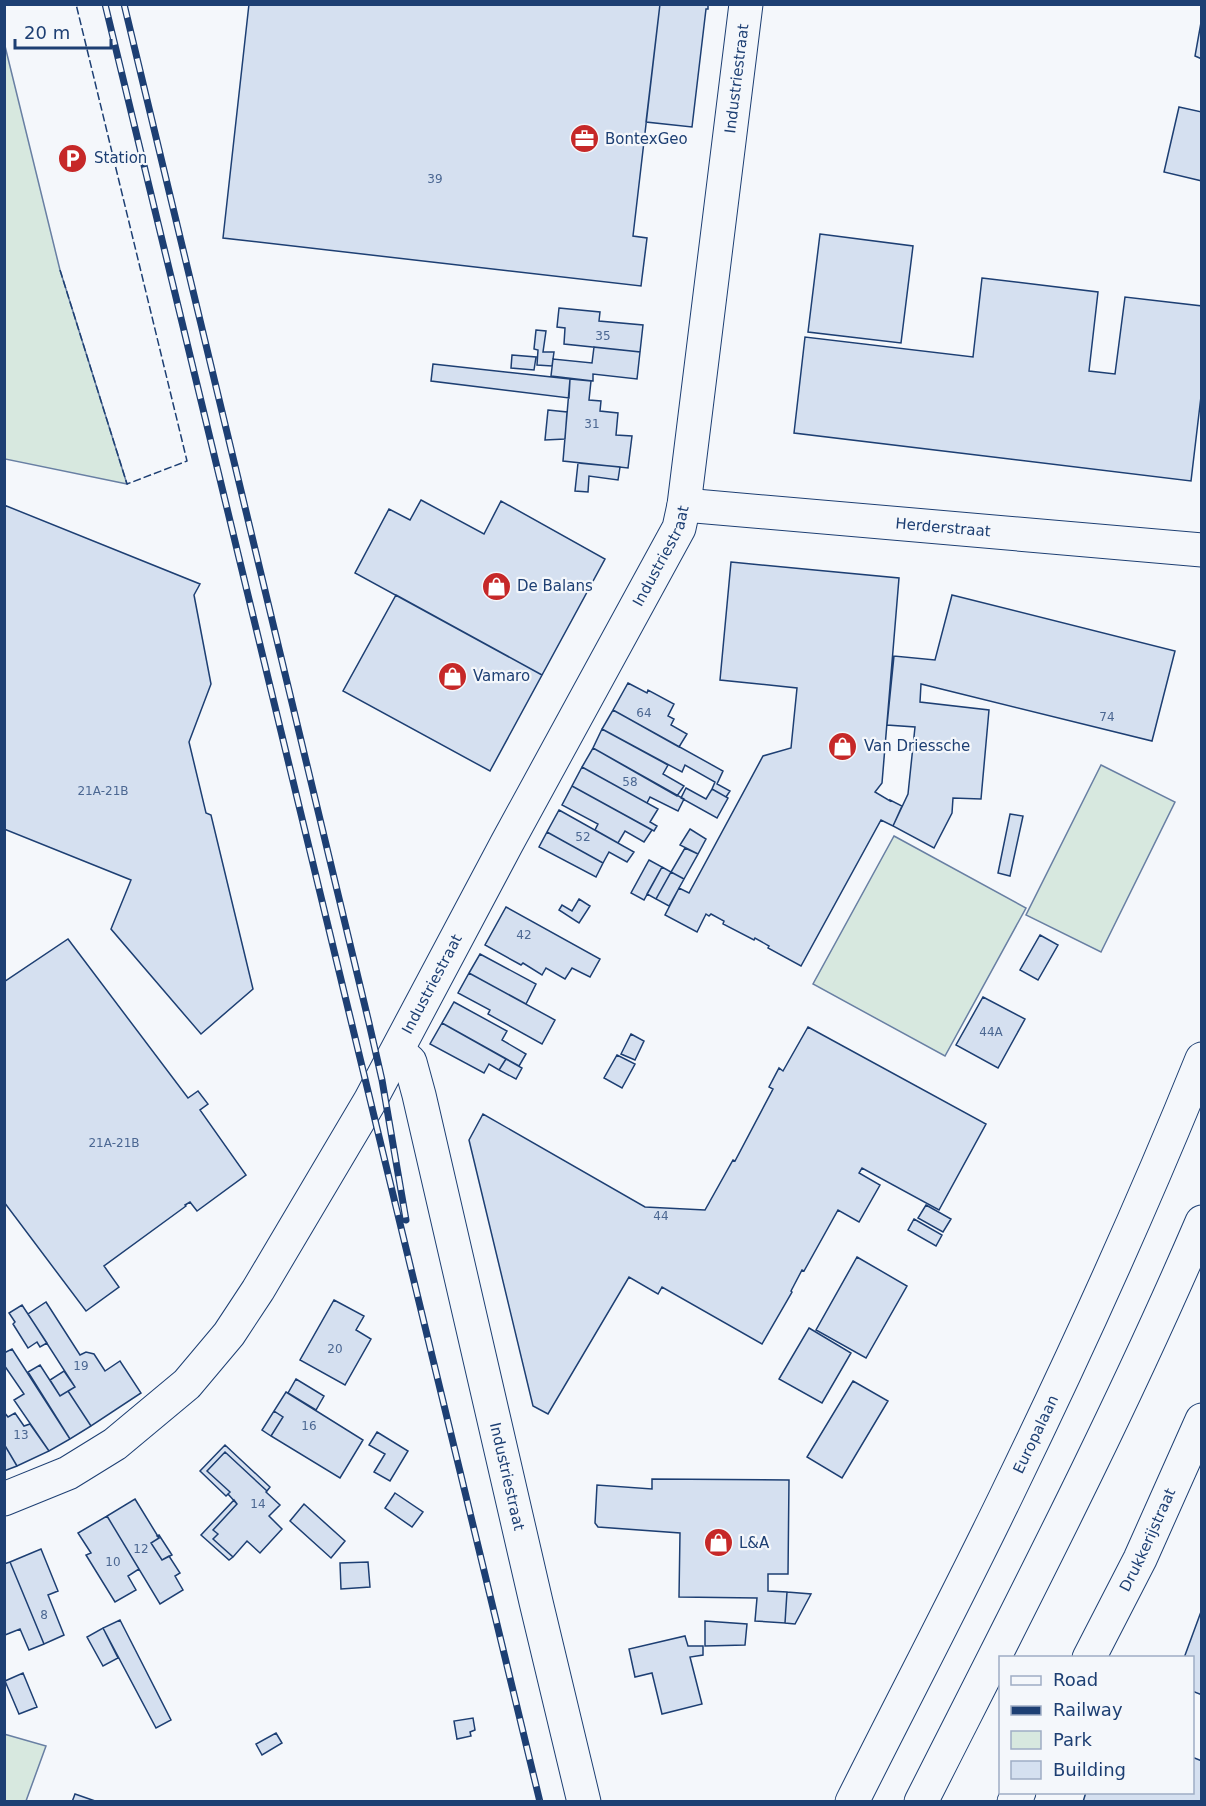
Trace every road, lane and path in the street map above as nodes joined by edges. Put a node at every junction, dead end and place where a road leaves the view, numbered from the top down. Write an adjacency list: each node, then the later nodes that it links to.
1 (746, 4): 2 (main road, Industriestraat)
2 (684, 505): 3 (main road, Herderstraat); 4 (main road, Industriestraat)
3 (1202, 550)
4 (398, 1051): 8 (main road, Industriestraat); 10 (main road, Industriestraat)
5 (1202, 1059): 11 (main road, Europalaan)
6 (1202, 1222): 12 (main road)
7 (1202, 1420): 9 (main road, Drukkerijstraat)
8 (4, 1499)
9 (1090, 1656)
10 (584, 1802)
11 (852, 1802)
12 (921, 1802)

